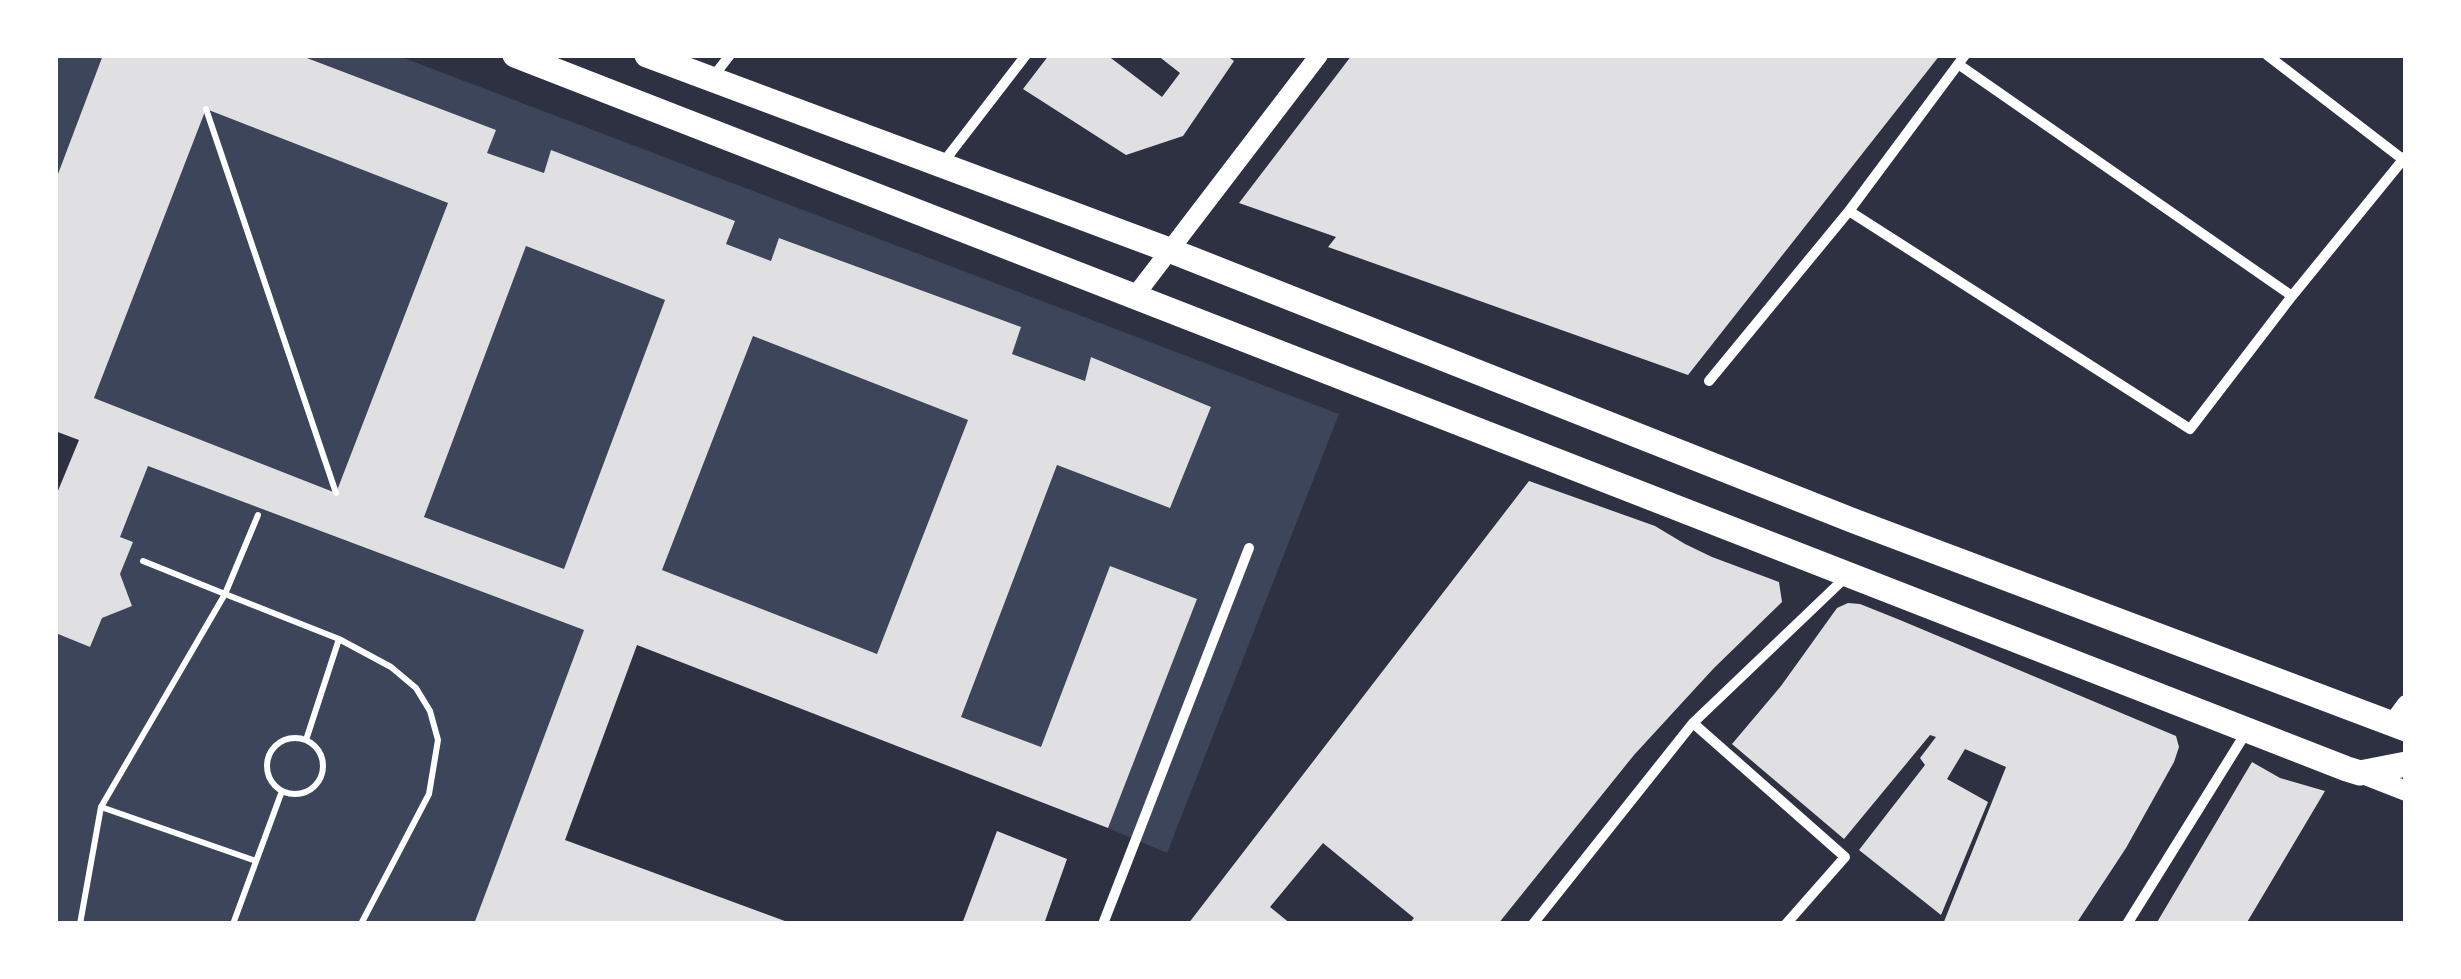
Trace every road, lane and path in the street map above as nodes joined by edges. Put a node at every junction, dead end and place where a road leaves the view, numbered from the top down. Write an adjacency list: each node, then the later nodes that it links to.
1 (515, 55): 15 (main road)
2 (647, 55): 8 (main road)
3 (730, 55): 8 (street)
4 (1026, 55): 11 (street)
5 (1319, 55): 13 (street)
6 (2268, 55): 10 (street)
7 (1962, 60): 12 (street); 14 (street)
8 (711, 78): 11 (main road)
9 (206, 108): 17 (path)
10 (2405, 159): 14 (street)
11 (942, 164): 13 (main road)
12 (1849, 211): 14 (street); 16 (street)
13 (1169, 250): 15 (street); 24 (main road)
14 (2292, 296)
15 (1134, 297): 21 (main road)
16 (1709, 382)
17 (336, 493)
18 (258, 515): 22 (path)
19 (1250, 548): 37 (street)
20 (143, 561): 22 (path)
21 (1848, 575): 25 (street); 26 (main road)
22 (225, 594): 23 (path); 32 (path)
23 (339, 639): 27 (path); 36 (path)
24 (2401, 719)
25 (1693, 722): 38 (street); 39 (street)
26 (2247, 730): 29 (main road); 40 (street)
27 (306, 740): 30 (path); 30 (path)
28 (2406, 764): 29 (main road)
29 (2360, 774): 31 (main road)
30 (282, 791): 33 (path)
31 (2406, 791)
32 (100, 807): 33 (path); 34 (path)
33 (256, 862): 35 (path)
34 (80, 924)
35 (233, 924)
36 (361, 924)
37 (1104, 924)
38 (1533, 924)
39 (1786, 924)
40 (2127, 924)

